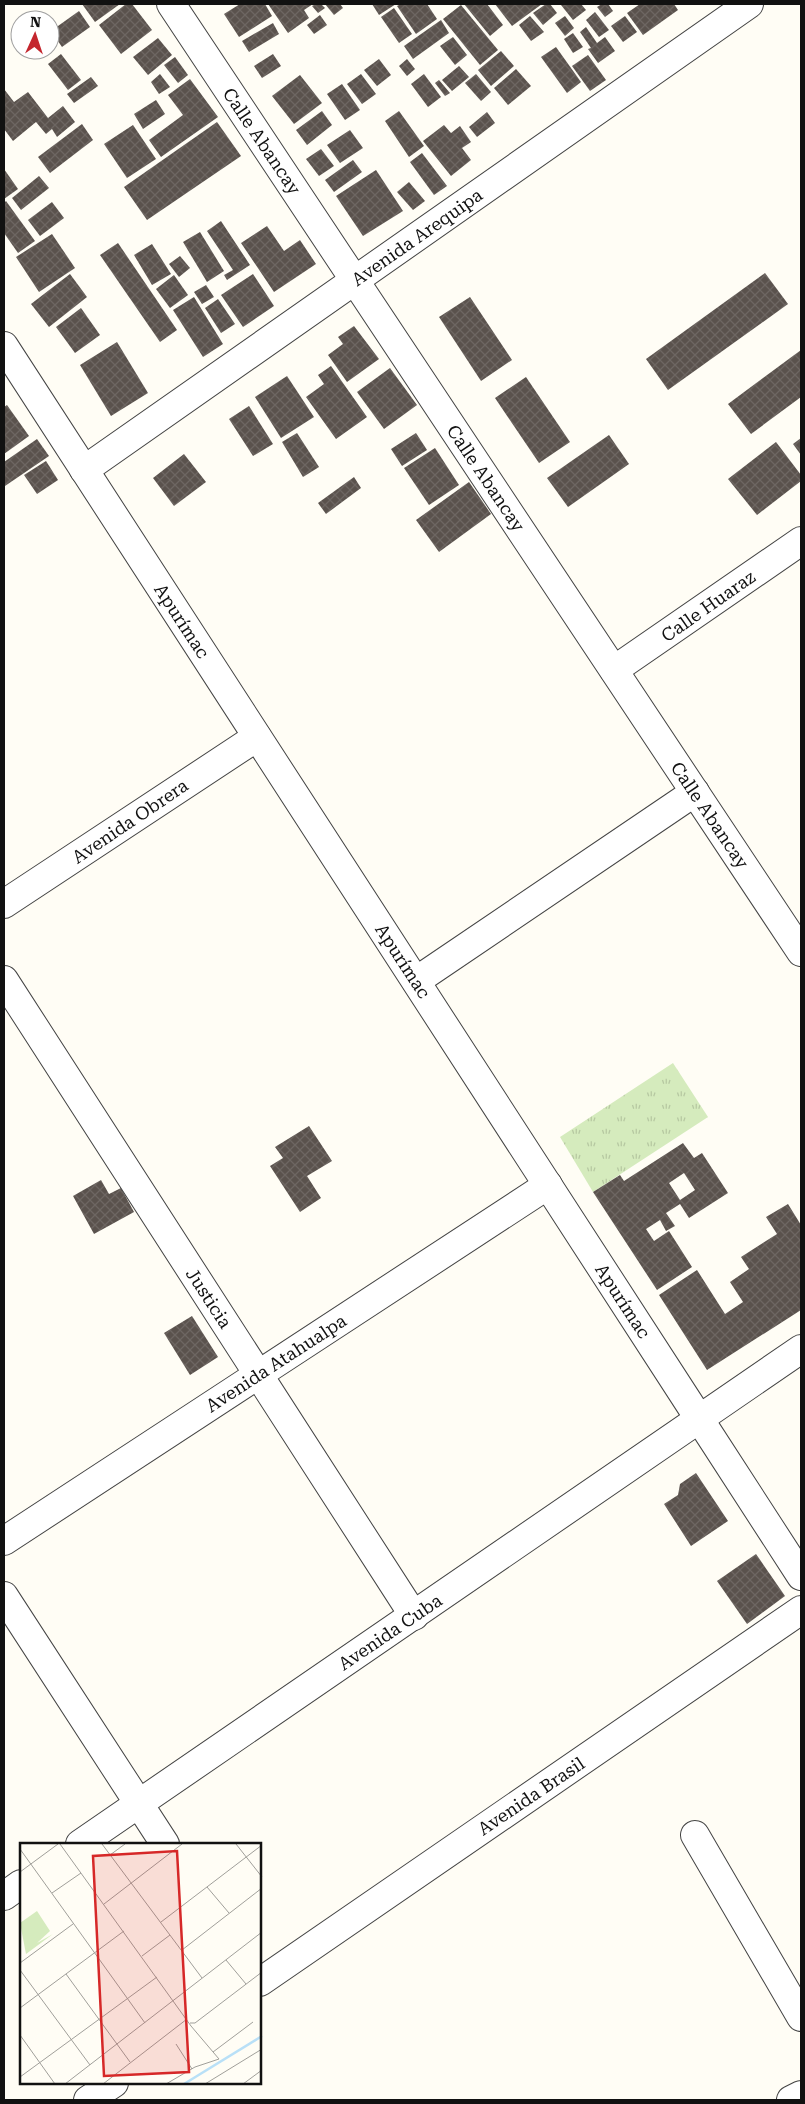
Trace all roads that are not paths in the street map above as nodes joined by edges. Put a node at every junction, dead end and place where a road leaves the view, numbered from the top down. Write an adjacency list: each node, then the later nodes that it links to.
1 (171, 4): 3 (street, Calle Abancay)
2 (749, 4): 3 (street, Avenida Arequipa)
3 (355, 280): 5 (street, Avenida Arequipa); 7 (street, Calle Abancay)
4 (4, 346): 5 (street, Apurímac)
5 (84, 470): 8 (street, Apurímac)
6 (801, 541): 7 (street, Calle Huaraz)
7 (614, 670): 9 (street, Calle Abancay)
8 (257, 737): 10 (street, Avenida Obrera); 13 (street, Apurímac)
9 (695, 792): 11 (street, Calle Abancay); 13 (street)
10 (4, 904)
11 (800, 948)
12 (4, 980): 16 (street, Justicia)
13 (416, 981): 14 (street, Apurímac)
14 (548, 1185): 16 (street, Avenida Atahualpa); 17 (street, Apurímac)
15 (801, 1349): 17 (street, Avenida Cuba)
16 (258, 1375): 18 (street, Avenida Atahualpa); 22 (street, Justicia)
17 (700, 1420): 19 (street, Apurímac); 22 (street, Avenida Cuba)
18 (4, 1540)
19 (801, 1576)
20 (4, 1596): 23 (street)
21 (801, 1610): 29 (street, Avenida Brasil)
22 (414, 1616): 23 (street, Avenida Cuba)
23 (139, 1804): 25 (street, Avenida Cuba); 26 (street)
24 (695, 1835): 30 (street)
25 (81, 1843)
26 (164, 1843)
27 (20, 1885): 28 (street)
28 (4, 1896)
29 (261, 1981)
30 (801, 2017)
31 (112, 2084): 33 (street)
32 (801, 2095): 34 (street)
33 (88, 2100)
34 (791, 2100)

